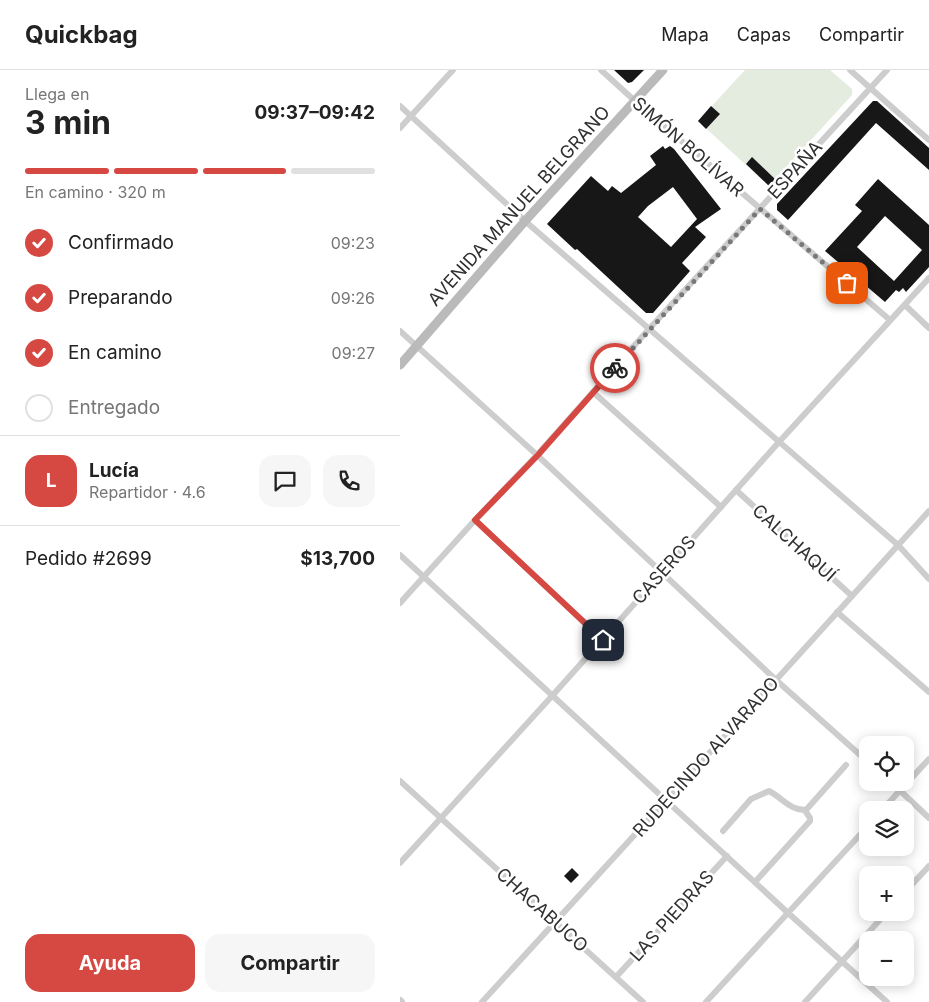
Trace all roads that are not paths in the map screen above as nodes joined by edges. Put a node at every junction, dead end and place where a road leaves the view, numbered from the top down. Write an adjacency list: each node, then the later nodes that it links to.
1 (453, 70): 9 (street)
2 (601, 70): 7 (street, SIMÓN BOLÍVAR)
3 (663, 70): 7 (main road, AVENIDA MANUEL BELGRANO)
4 (850, 70): 6 (street)
5 (887, 70): 6 (street, ESPAÑA)
6 (870, 88): 11 (street); 12 (street, ESPAÑA)
7 (634, 101): 12 (street, SIMÓN BOLÍVAR); 13 (main road, AVENIDA MANUEL BELGRANO)
8 (400, 106): 9 (street)
9 (411, 116): 10 (street); 13 (street)
10 (400, 128)
11 (929, 140)
12 (760, 209): 16 (street, SIMÓN BOLÍVAR); 18 (street, ESPAÑA)
13 (525, 221): 18 (street); 20 (main road, AVENIDA MANUEL BELGRANO)
14 (929, 278): 15 (street, CASEROS)
15 (905, 305): 16 (street, CASEROS); 17 (street)
16 (890, 320): 23 (street, CASEROS)
17 (929, 328)
18 (649, 329): 22 (street, ESPAÑA); 23 (street)
19 (400, 331): 20 (street)
20 (417, 346): 21 (main road, AVENIDA MANUEL BELGRANO); 24 (street)
21 (400, 365)
22 (594, 392): 24 (street, ESPAÑA); 26 (street)
23 (779, 442): 25 (street, CASEROS); 29 (street)
24 (538, 455): 28 (street, ESPAÑA); 31 (street)
25 (736, 490): 26 (street, CASEROS); 34 (street, CALCHAQUÍ)
26 (720, 507): 31 (street, CASEROS)
27 (929, 511): 29 (street, RUDECINDO ALVARADO)
28 (475, 520): 32 (street, ESPAÑA); 37 (street)
29 (898, 545): 33 (street); 34 (street, RUDECINDO ALVARADO)
30 (400, 555): 32 (street)
31 (662, 574): 37 (street, CASEROS); 38 (street)
32 (424, 577): 35 (street, ESPAÑA); 40 (street)
33 (929, 579)
34 (852, 596): 36 (street, RUDECINDO ALVARADO)
35 (400, 603)
36 (837, 612): 38 (street, RUDECINDO ALVARADO); 39 (street)
37 (603, 640): 40 (street, CASEROS)
38 (776, 680): 41 (street); 47 (street, RUDECINDO ALVARADO)
39 (929, 692)
40 (552, 696): 47 (street); 50 (street, CASEROS)
41 (859, 754)
42 (929, 759): 44 (street)
43 (846, 764): 49 (street)
44 (914, 776)
45 (400, 781): 50 (street, CHACABUCO)
46 (900, 791): 48 (street); 51 (street)
47 (666, 801): 54 (street); 61 (street, RUDECINDO ALVARADO)
48 (891, 801)
49 (806, 810): 52 (street); 57 (street)
50 (441, 818): 55 (street, CASEROS); 61 (street, CHACABUCO)
51 (929, 818)
52 (723, 831)
53 (859, 836): 59 (street)
54 (727, 856): 57 (street); 63 (street, LAS PIEDRAS)
55 (400, 863)
56 (929, 866): 58 (street)
57 (755, 882): 59 (street)
58 (914, 882)
59 (788, 912): 62 (street); 66 (street)
60 (878, 921): 62 (street)
61 (555, 922): 63 (street, CHACABUCO); 64 (street, RUDECINDO ALVARADO)
62 (842, 961): 67 (street); 68 (street)
63 (616, 977): 65 (street, CHACABUCO)
64 (482, 1002)
65 (643, 1002)
66 (706, 1002)
67 (805, 1002)
68 (887, 1002)

